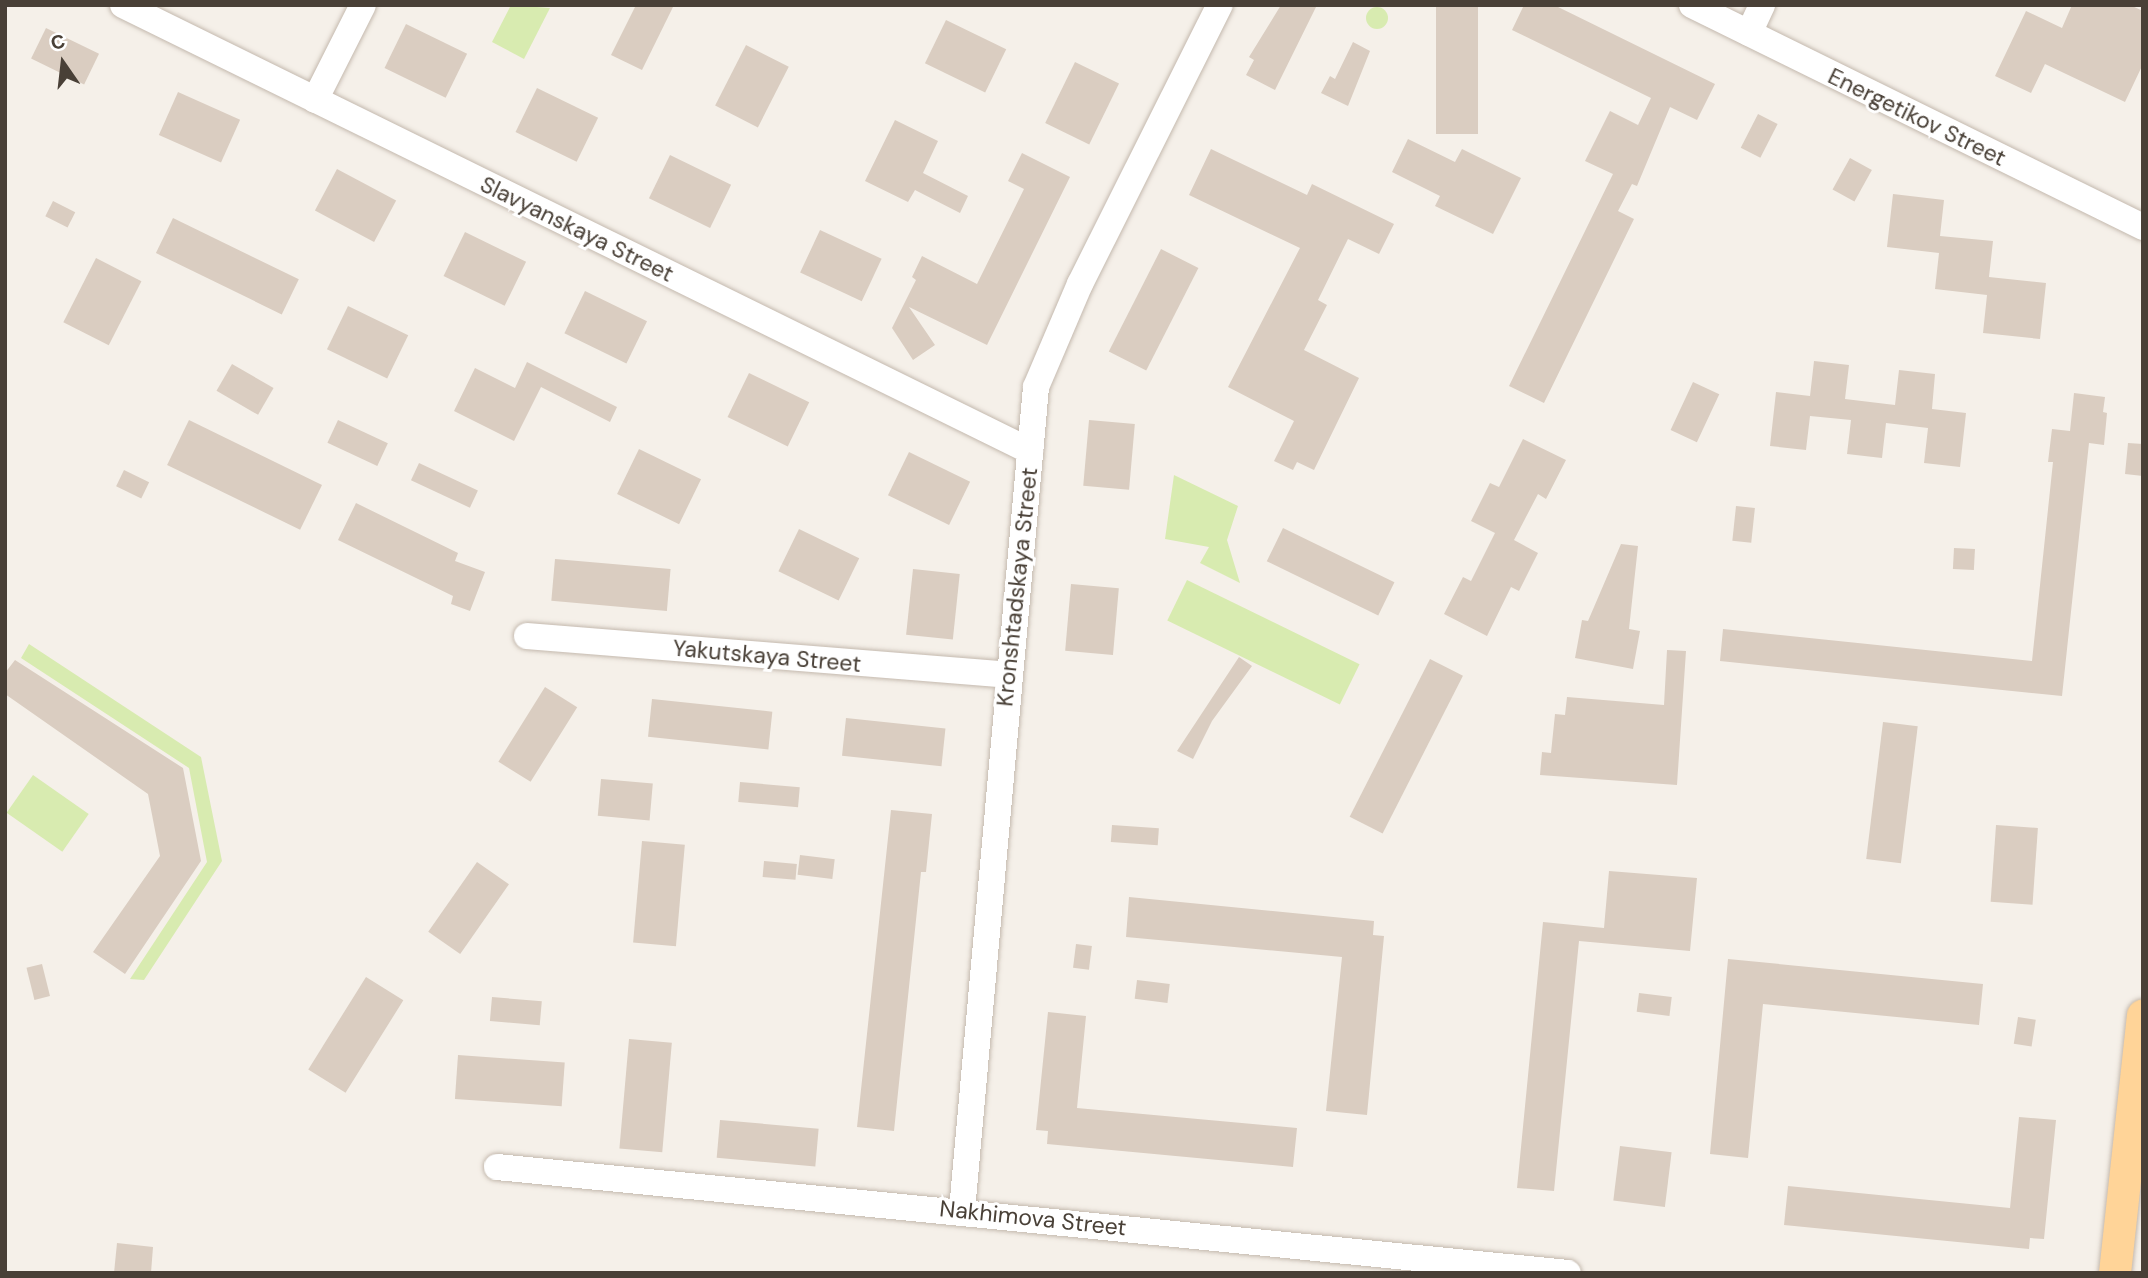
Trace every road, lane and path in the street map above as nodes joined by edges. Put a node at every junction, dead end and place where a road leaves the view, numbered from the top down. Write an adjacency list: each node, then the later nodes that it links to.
1 (124, 5): 7 (street, Slavyanskaya Street)
2 (363, 5): 7 (street)
3 (1220, 5): 9 (street, Kronshtadskaya Street)
4 (1692, 5): 6 (street, Energetikov Street)
5 (1762, 5): 6 (street)
6 (1749, 33): 8 (street, Energetikov Street)
7 (316, 100): 9 (street, Slavyanskaya Street)
8 (2143, 227)
9 (1030, 452): 11 (street, Kronshtadskaya Street)
10 (527, 636): 11 (street, Yakutskaya Street)
11 (1007, 675): 14 (street, Kronshtadskaya Street)
12 (2143, 1016): 17 (main road)
13 (497, 1167): 14 (street, Nakhimova Street)
14 (962, 1210): 15 (street, Nakhimova Street)
15 (1470, 1268): 16 (street, Nakhimova Street)
16 (1568, 1273)
17 (2115, 1273)

